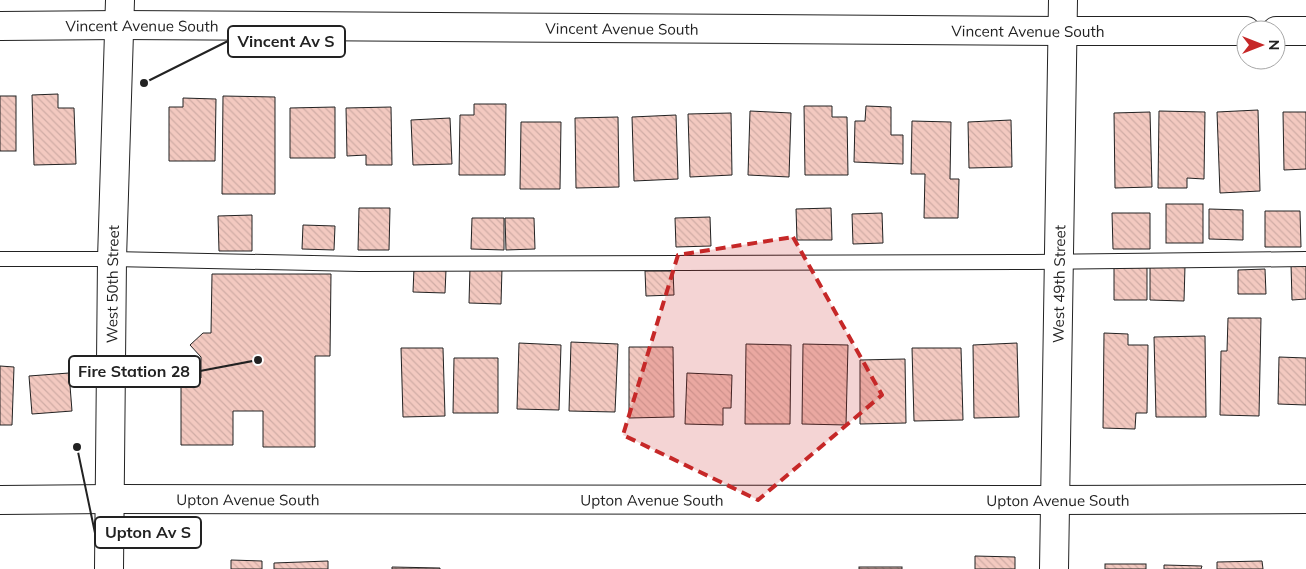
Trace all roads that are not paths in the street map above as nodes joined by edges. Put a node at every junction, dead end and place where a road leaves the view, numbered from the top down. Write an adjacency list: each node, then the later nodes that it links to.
1 (1063, 0): 4 (street, West 49th Street)
2 (120, 12): 3 (street, Vincent Avenue South); 4 (street, Vincent Avenue South); 8 (street, West 50th Street)
3 (0, 26)
4 (1062, 31): 5 (street, Vincent Avenue South); 11 (street, West 49th Street)
5 (1236, 31)
6 (1286, 31): 7 (street)
7 (1306, 31)
8 (112, 259): 10 (lane); 11 (lane); 12 (street, West 50th Street)
9 (1306, 259): 11 (lane)
10 (0, 260)
11 (1058, 262): 15 (street, West 49th Street)
12 (110, 499): 14 (street, Upton Avenue South); 15 (street, Upton Avenue South); 16 (street, West 50th Street)
13 (1306, 499): 15 (street, Upton Avenue South)
14 (0, 500)
15 (1056, 500): 17 (street, West 49th Street)
16 (109, 569)
17 (1054, 569)

